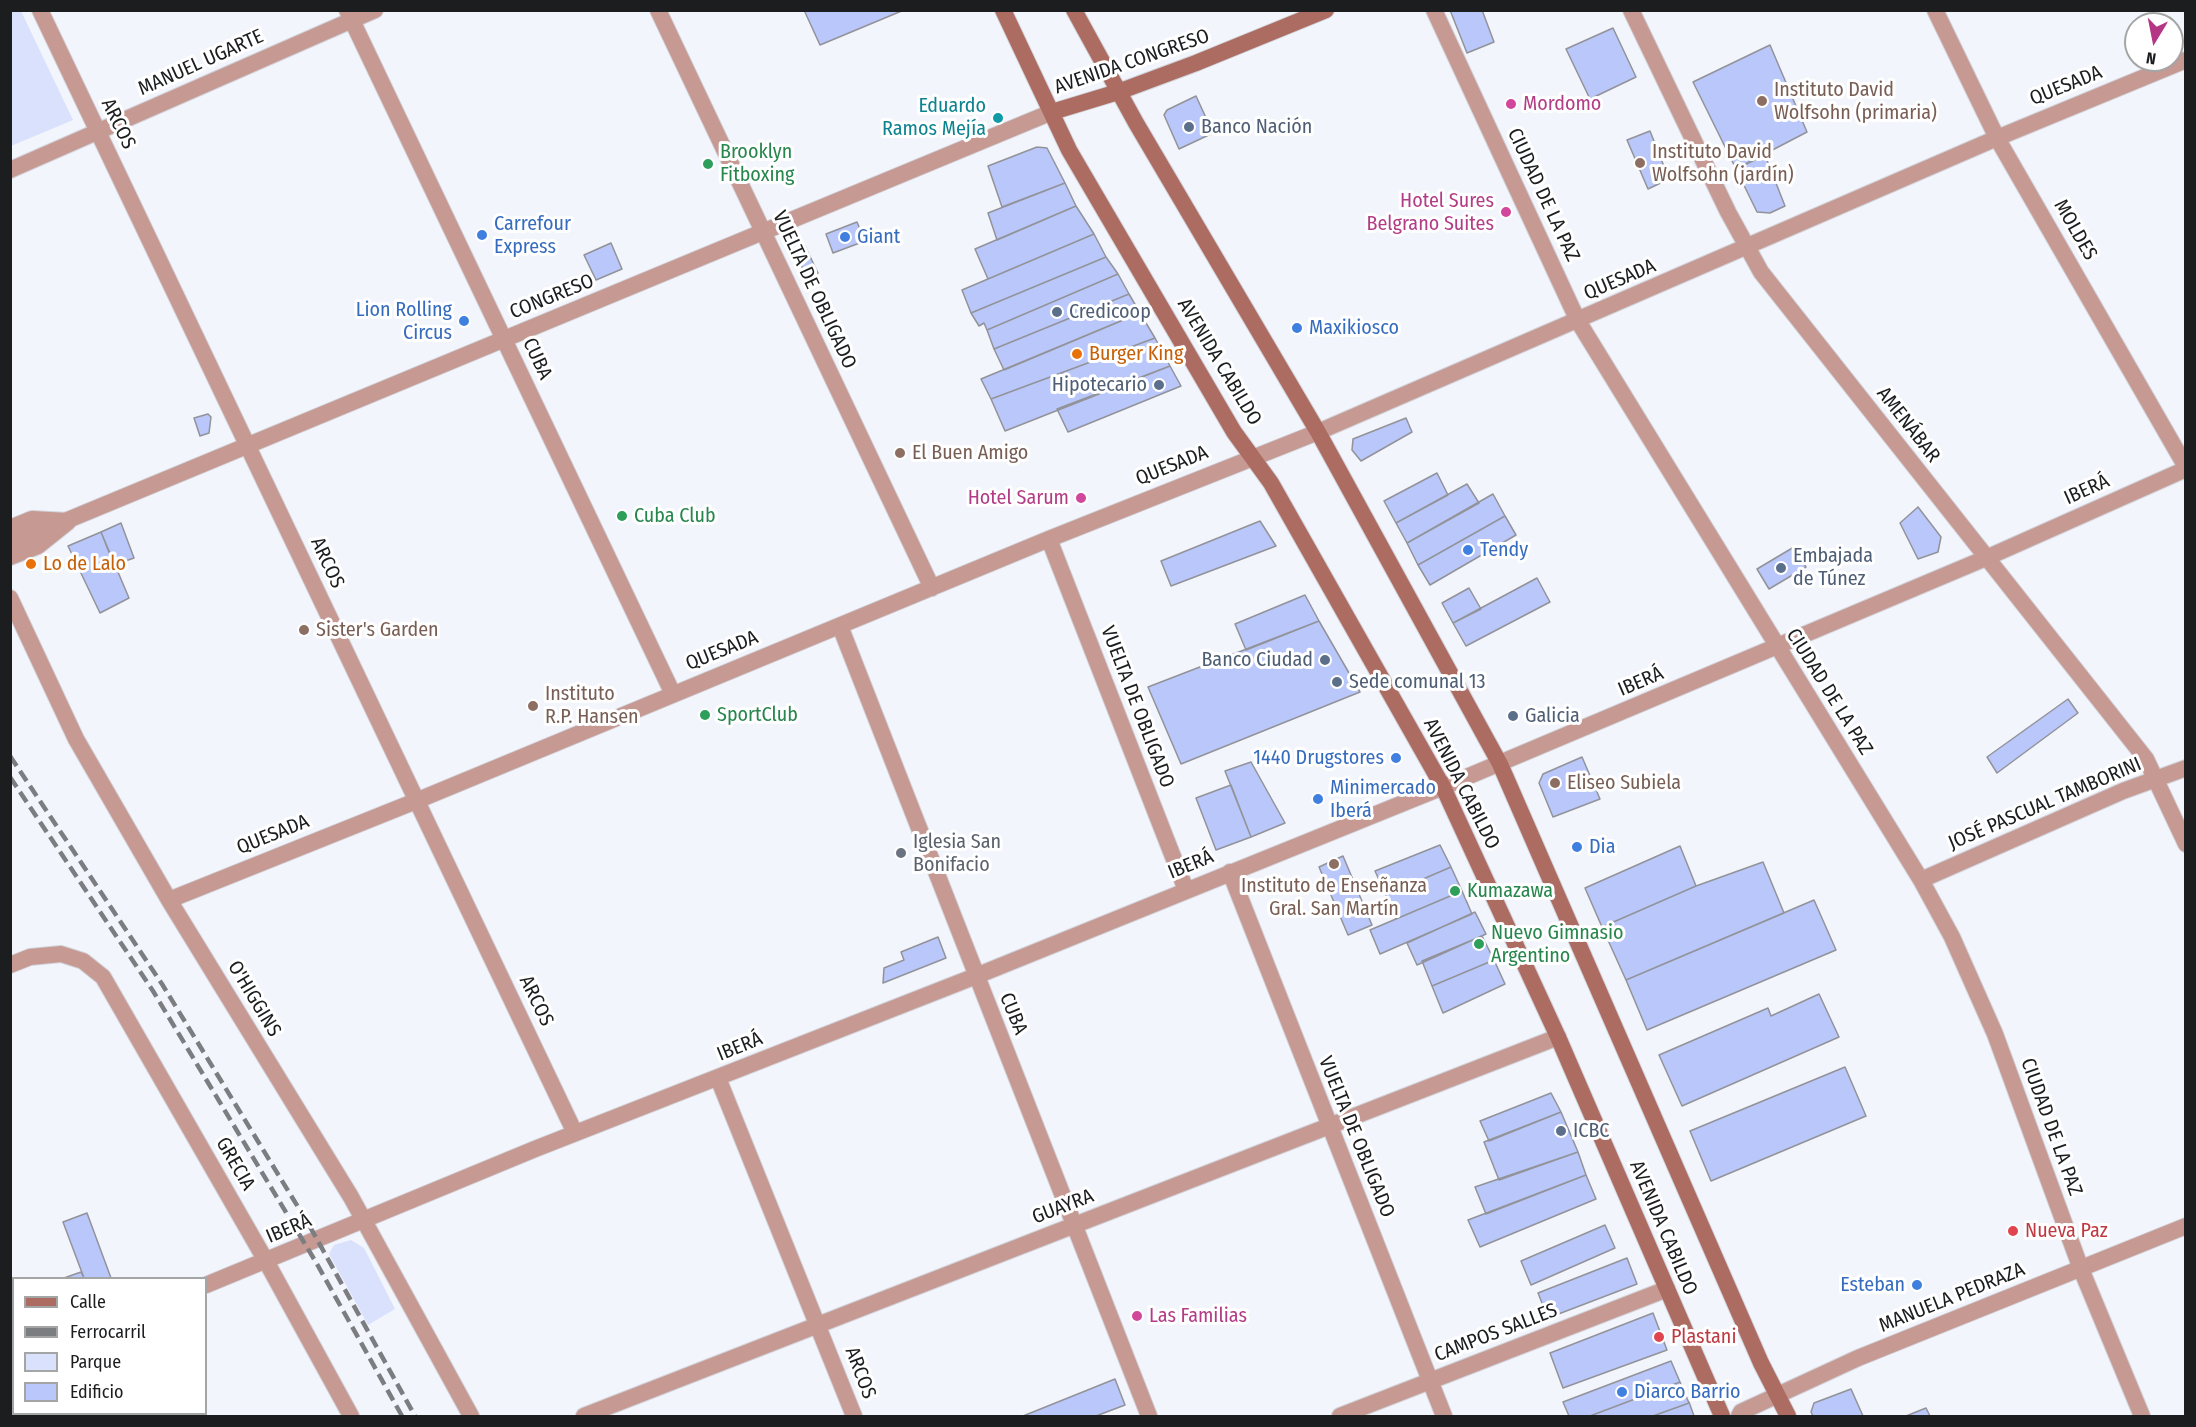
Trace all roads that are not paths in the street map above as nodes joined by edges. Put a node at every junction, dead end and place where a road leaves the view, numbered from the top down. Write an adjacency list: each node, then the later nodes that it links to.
1 (40, 10): 14 (street, ARCOS)
2 (375, 10): 10 (street, MANUEL UGARTE)
3 (658, 10): 17 (street, VUELTA DE OBLIGADO)
4 (1003, 10): 13 (main road, AVENIDA CABILDO)
5 (1074, 10): 12 (main road, AVENIDA CABILDO)
6 (1326, 10): 12 (main road, AVENIDA CONGRESO)
7 (1434, 10): 19 (street, CIUDAD DE LA PAZ)
8 (1631, 10): 18 (street, AMENÁBAR)
9 (1935, 10): 15 (street, MOLDES)
10 (349, 15): 14 (street, MANUEL UGARTE); 20 (street, CUBA)
11 (2186, 60): 15 (street, QUESADA)
12 (1119, 92): 13 (main road, AVENIDA CONGRESO); 21 (main road, AVENIDA CABILDO)
13 (1052, 112): 17 (street, CONGRESO); 23 (main road, AVENIDA CABILDO)
14 (99, 131): 16 (street, MANUEL UGARTE); 22 (street, ARCOS)
15 (1997, 138): 18 (street, QUESADA); 24 (street, MOLDES)
16 (10, 170)
17 (764, 232): 20 (street, CONGRESO); 31 (street, VUELTA DE OBLIGADO)
18 (1747, 248): 19 (street, QUESADA); 30 (street, AMENÁBAR)
19 (1578, 321): 21 (street, QUESADA); 34 (street, CIUDAD DE LA PAZ)
20 (504, 339): 22 (street, CONGRESO); 35 (street, CUBA)
21 (1318, 432): 23 (street, QUESADA); 36 (main road, AVENIDA CABILDO)
22 (248, 445): 25 (street, CONGRESO); 40 (street, ARCOS)
23 (1252, 456): 27 (street, QUESADA); 39 (main road, AVENIDA CABILDO)
24 (2186, 468): 30 (street, IBERÁ)
25 (69, 521): 26 (street, CONGRESO); 28 (street, CONGRESO); 29 (street, CONGRESO)
26 (10, 528)
27 (1048, 539): 31 (street, QUESADA); 44 (street, VUELTA DE OBLIGADO)
28 (10, 544)
29 (10, 557)
30 (1986, 558): 34 (street, IBERÁ); 38 (street, AMENÁBAR)
31 (932, 588): 33 (street, QUESADA)
32 (10, 598): 45 (street, O'HIGGINS)
33 (840, 626): 35 (street, QUESADA); 47 (street, CUBA)
34 (1777, 647): 36 (street, IBERÁ); 43 (street, CIUDAD DE LA PAZ)
35 (673, 694): 40 (street, QUESADA)
36 (1500, 764): 39 (street, IBERÁ); 61 (main road, AVENIDA CABILDO)
37 (2186, 768): 38 (street, JOSÉ PASCUAL TAMBORINI)
38 (2157, 780): 41 (street, AMENÁBAR); 43 (street, JOSÉ PASCUAL TAMBORINI)
39 (1443, 787): 42 (street, IBERÁ); 48 (main road, AVENIDA CABILDO)
40 (416, 801): 45 (street, QUESADA); 51 (street, ARCOS)
41 (2186, 844)
42 (1230, 872): 44 (street, IBERÁ); 50 (street, VUELTA DE OBLIGADO)
43 (1921, 880): 56 (street, CIUDAD DE LA PAZ)
44 (1186, 890): 47 (street, IBERÁ)
45 (169, 900): 52 (street, O'HIGGINS)
46 (10, 965): 55 (street, GRECIA)
47 (976, 976): 49 (street, IBERÁ); 53 (street, CUBA)
48 (1558, 1037): 50 (street, GUAYRA); 58 (main road, AVENIDA CABILDO)
49 (718, 1078): 51 (street, IBERÁ); 59 (street, ARCOS)
50 (1329, 1126): 53 (street, GUAYRA); 60 (street, VUELTA DE OBLIGADO)
51 (575, 1133): 52 (street, IBERÁ)
52 (364, 1219): 55 (street, IBERÁ); 63 (street, O'HIGGINS)
53 (1075, 1224): 59 (street, GUAYRA); 66 (street, CUBA)
54 (2186, 1226): 56 (street, MANUELA PEDRAZA)
55 (266, 1261): 57 (street, IBERÁ); 62 (street, GRECIA)
56 (2081, 1269): 61 (street, MANUELA PEDRAZA); 72 (street, CIUDAD DE LA PAZ)
57 (207, 1285)
58 (1667, 1289): 60 (street, CAMPOS SALLES); 69 (main road, AVENIDA CABILDO)
59 (819, 1324): 64 (street, GUAYRA); 65 (street, ARCOS)
60 (1430, 1381): 67 (street, CAMPOS SALLES); 68 (street, VUELTA DE OBLIGADO)
61 (1777, 1395): 70 (street, MANUELA PEDRAZA); 71 (main road, AVENIDA CABILDO)
62 (351, 1416)
63 (471, 1416)
64 (584, 1416)
65 (854, 1416)
66 (1149, 1416)
67 (1340, 1416)
68 (1444, 1416)
69 (1722, 1416)
70 (1739, 1416)
71 (1788, 1416)
72 (2142, 1416)

